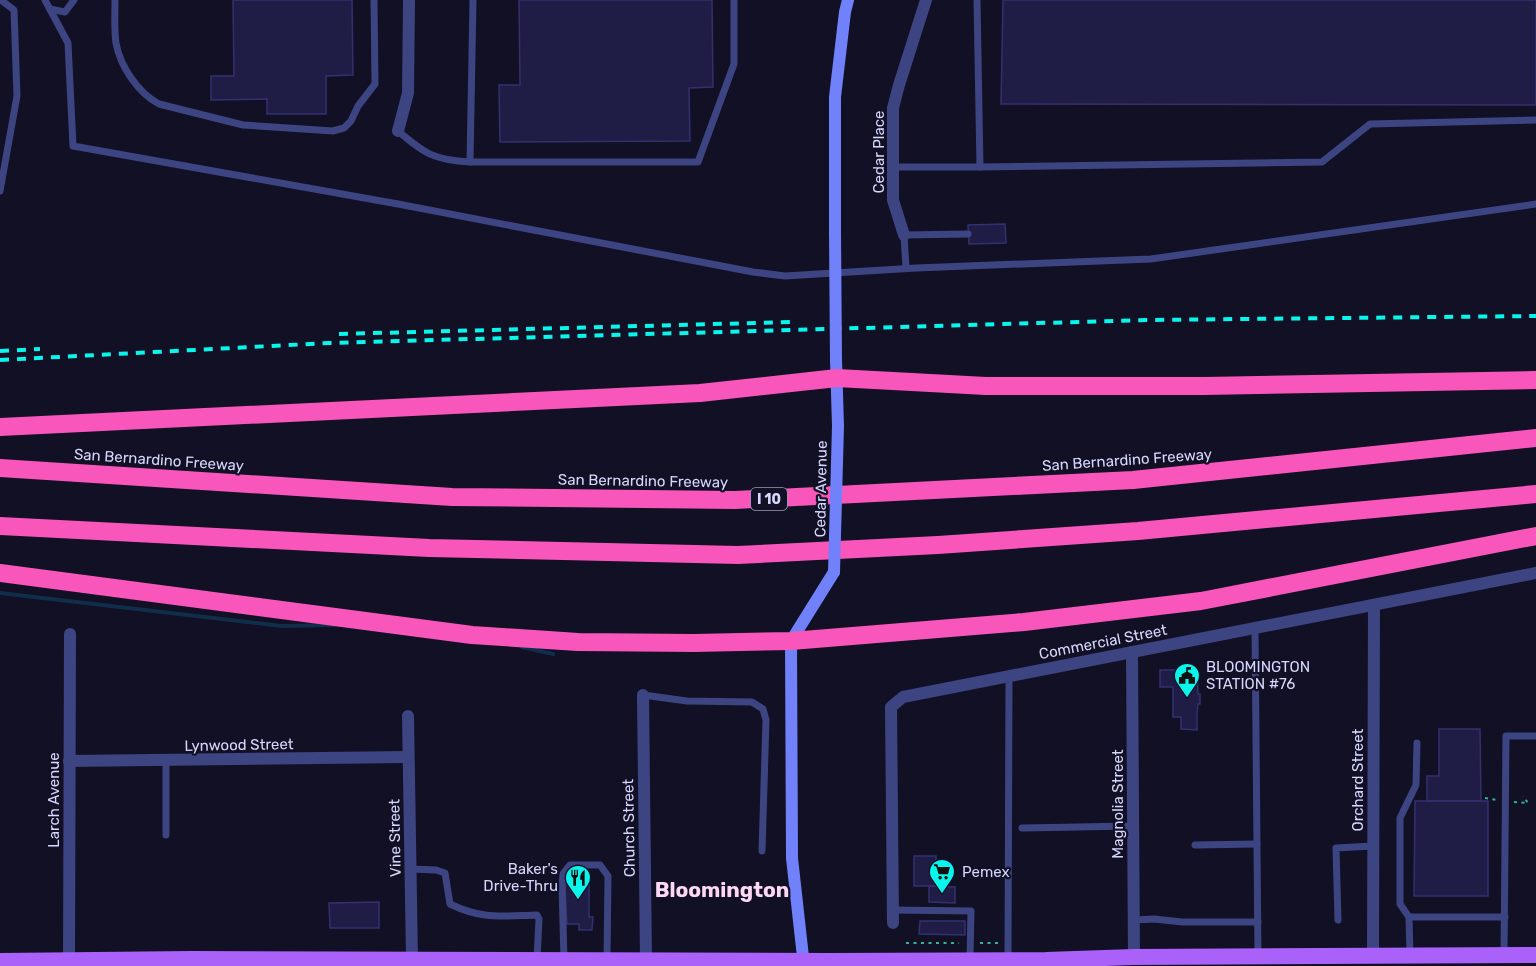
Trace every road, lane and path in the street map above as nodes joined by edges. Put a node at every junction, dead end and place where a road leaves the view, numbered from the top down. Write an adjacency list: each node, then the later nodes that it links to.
1 (1, 0): 18 (lane)
2 (45, 0): 12 (lane)
3 (74, 0): 12 (lane)
4 (115, 0): 5 (lane)
5 (374, 0)
6 (409, 0): 14 (street)
7 (473, 0): 15 (lane)
8 (734, 0): 15 (lane)
9 (848, 0): 23 (main road, Cedar Avenue, bridge)
10 (926, 0): 16 (street, Cedar Place)
11 (977, 0): 17 (lane)
12 (50, 9): 22 (lane)
13 (1536, 120): 17 (lane)
14 (398, 131): 15 (lane)
15 (470, 162)
16 (893, 167): 17 (lane); 21 (street, Cedar Place)
17 (980, 167)
18 (0, 191)
19 (1536, 204): 22 (lane)
20 (968, 234): 21 (lane)
21 (904, 235): 22 (lane)
22 (906, 268)
23 (837, 369): 24 (highway); 25 (highway); 36 (main road, Cedar Avenue, bridge)
24 (1536, 380)
25 (0, 426)
26 (1536, 438): 27 (highway, San Bernardino Freeway / I 10)
27 (0, 468)
28 (1536, 494): 29 (highway)
29 (0, 526)
30 (1536, 536): 36 (highway)
31 (0, 573): 36 (highway)
32 (1536, 573): 33 (street, Commercial Street)
33 (1374, 605): 34 (street, Commercial Street); 51 (street, Orchard Street)
34 (1255, 628): 37 (street, Commercial Street); 49 (lane)
35 (70, 634): 44 (street, Larch Avenue)
36 (791, 641): 76 (main road)
37 (1132, 652): 38 (street, Commercial Street); 46 (street, Magnolia Street)
38 (1009, 676): 54 (street, Commercial Street); 74 (lane)
39 (643, 695): 52 (lane); 73 (street, Church Street)
40 (408, 716): 43 (street, Vine Street)
41 (1536, 736): 56 (lane)
42 (1417, 742): 55 (lane)
43 (408, 757): 45 (street, Lynwood Street); 53 (street, Vine Street)
44 (69, 761): 45 (street, Lynwood Street); 77 (street, Larch Avenue)
45 (166, 761): 48 (lane)
46 (1133, 826): 47 (lane); 57 (street, Magnolia Street)
47 (1022, 828)
48 (166, 835)
49 (1257, 844): 50 (lane); 59 (lane)
50 (1195, 845)
51 (1373, 846): 58 (lane); 66 (street, Orchard Street)
52 (762, 851)
53 (411, 869): 69 (street, Vine Street); 70 (lane)
54 (892, 917): 62 (lane)
55 (1409, 917): 56 (lane); 67 (lane)
56 (1505, 917): 63 (lane)
57 (1134, 920): 59 (lane); 68 (street, Magnolia Street)
58 (1338, 920)
59 (1258, 922): 65 (lane)
60 (906, 943): 62 (path)
61 (1001, 943): 62 (path)
62 (971, 952): 74 (main road); 76 (main road)
63 (1504, 955): 64 (main road); 67 (main road)
64 (1536, 955)
65 (1258, 956): 66 (main road); 68 (main road)
66 (1373, 956): 67 (main road)
67 (1410, 956)
68 (1134, 957): 74 (main road)
69 (412, 960): 70 (main road); 77 (main road)
70 (537, 960): 71 (main road)
71 (564, 960): 72 (main road); 72 (lane)
72 (607, 960): 73 (main road)
73 (646, 960): 76 (main road)
74 (1008, 960)
75 (0, 961): 77 (main road)
76 (803, 963)
77 (69, 964)

